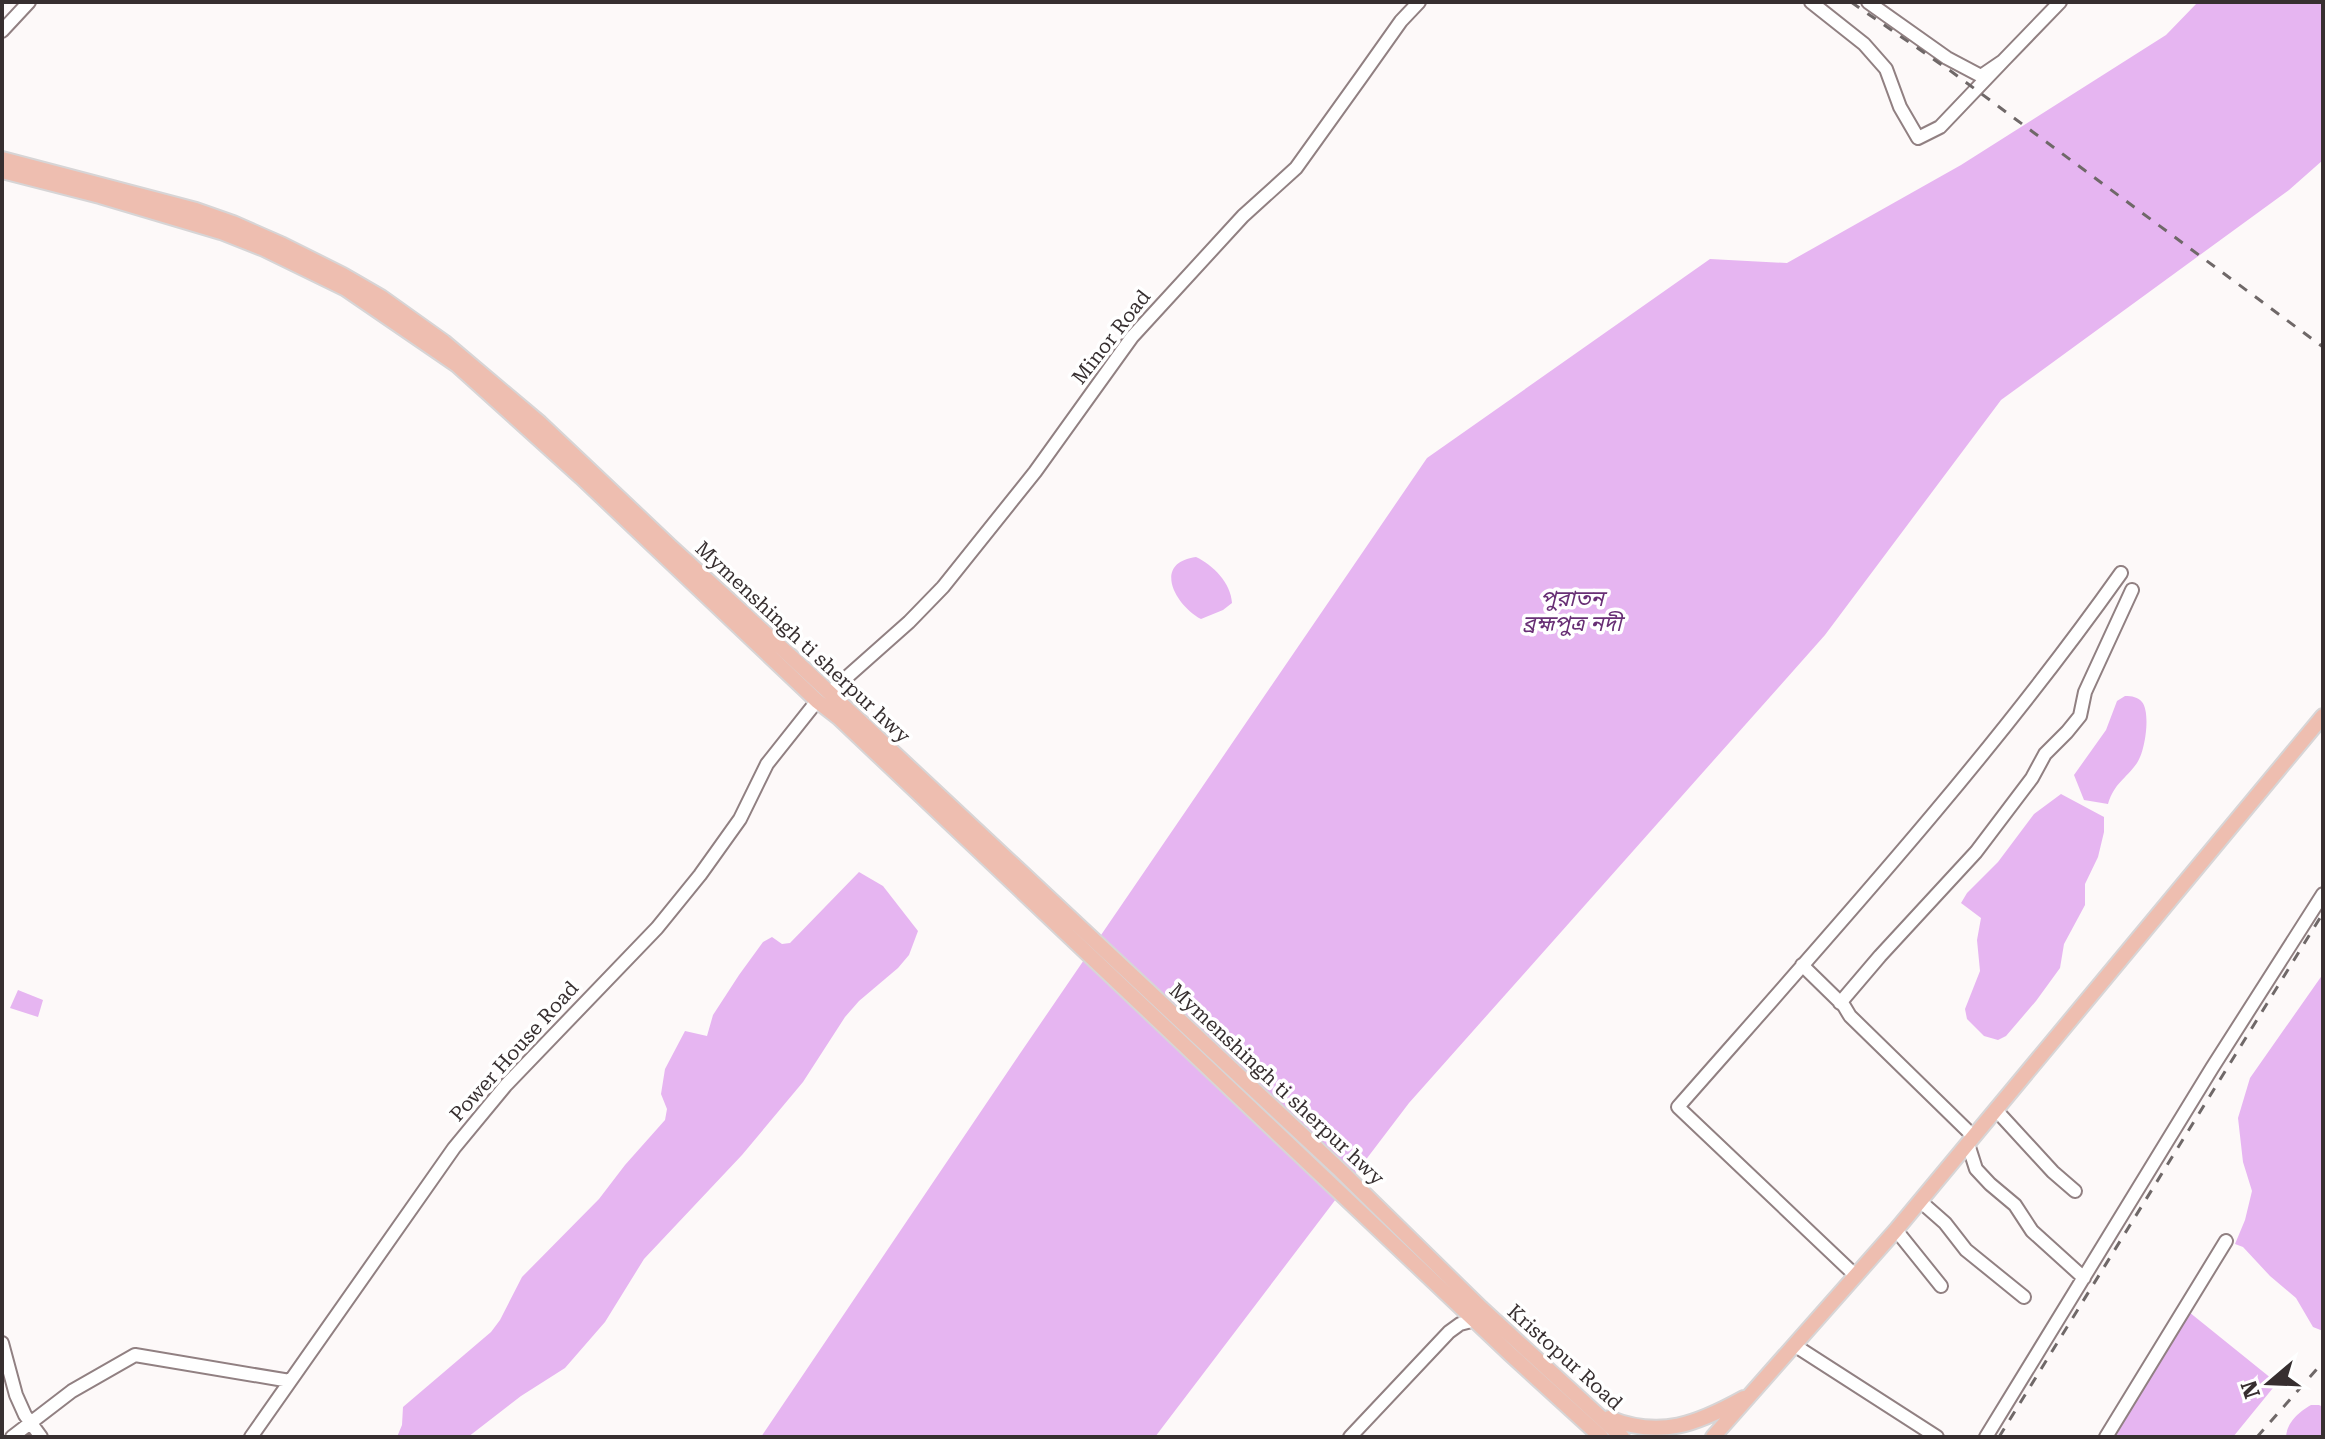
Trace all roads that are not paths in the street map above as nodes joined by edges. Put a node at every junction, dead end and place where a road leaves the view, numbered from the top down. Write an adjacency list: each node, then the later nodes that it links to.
1 (29, 2): 6 (street)
2 (1419, 2): 12 (street, Minor Road)
3 (1811, 2): 7 (street)
4 (1868, 2): 7 (street)
5 (2060, 2): 7 (street)
6 (2, 31)
7 (2003, 61)
8 (2, 159): 12 (main road, Mymenshingh ti sherpur hwy)
9 (2, 171): 12 (main road, Mymenshingh ti sherpur hwy)
10 (2121, 573): 15 (street)
11 (2132, 590): 16 (street)
12 (823, 697): 27 (main road, Mymenshingh ti sherpur hwy); 30 (street, Power House Road)
13 (2323, 716): 17 (main road)
14 (2323, 894): 24 (street)
15 (1802, 965): 16 (street); 23 (street)
16 (1840, 1003): 18 (street)
17 (1996, 1110): 18 (main road); 19 (street)
18 (1971, 1140): 20 (main road); 24 (street)
19 (2075, 1191)
20 (1920, 1201): 21 (main road); 26 (street)
21 (1896, 1230): 23 (main road); 25 (street)
22 (2226, 1241): 43 (street)
23 (1856, 1276): 29 (main road)
24 (2084, 1278): 42 (street)
25 (1941, 1286)
26 (2024, 1297)
27 (1476, 1315): 32 (main road, Kristopur Road); 37 (street); 38 (main road, Kristopur Road)
28 (2, 1343): 33 (street)
29 (1794, 1345): 31 (main road); 41 (street)
30 (290, 1381): 33 (street); 36 (street, Power House Road)
31 (1755, 1392): 32 (main road); 40 (main road)
32 (1598, 1414): 39 (main road, Kristopur Road)
33 (32, 1422): 34 (street); 35 (street)
34 (12, 1437)
35 (41, 1437)
36 (251, 1437)
37 (1350, 1437)
38 (1601, 1437)
39 (1622, 1437)
40 (1713, 1437)
41 (1937, 1437)
42 (1986, 1437)
43 (2106, 1437)

